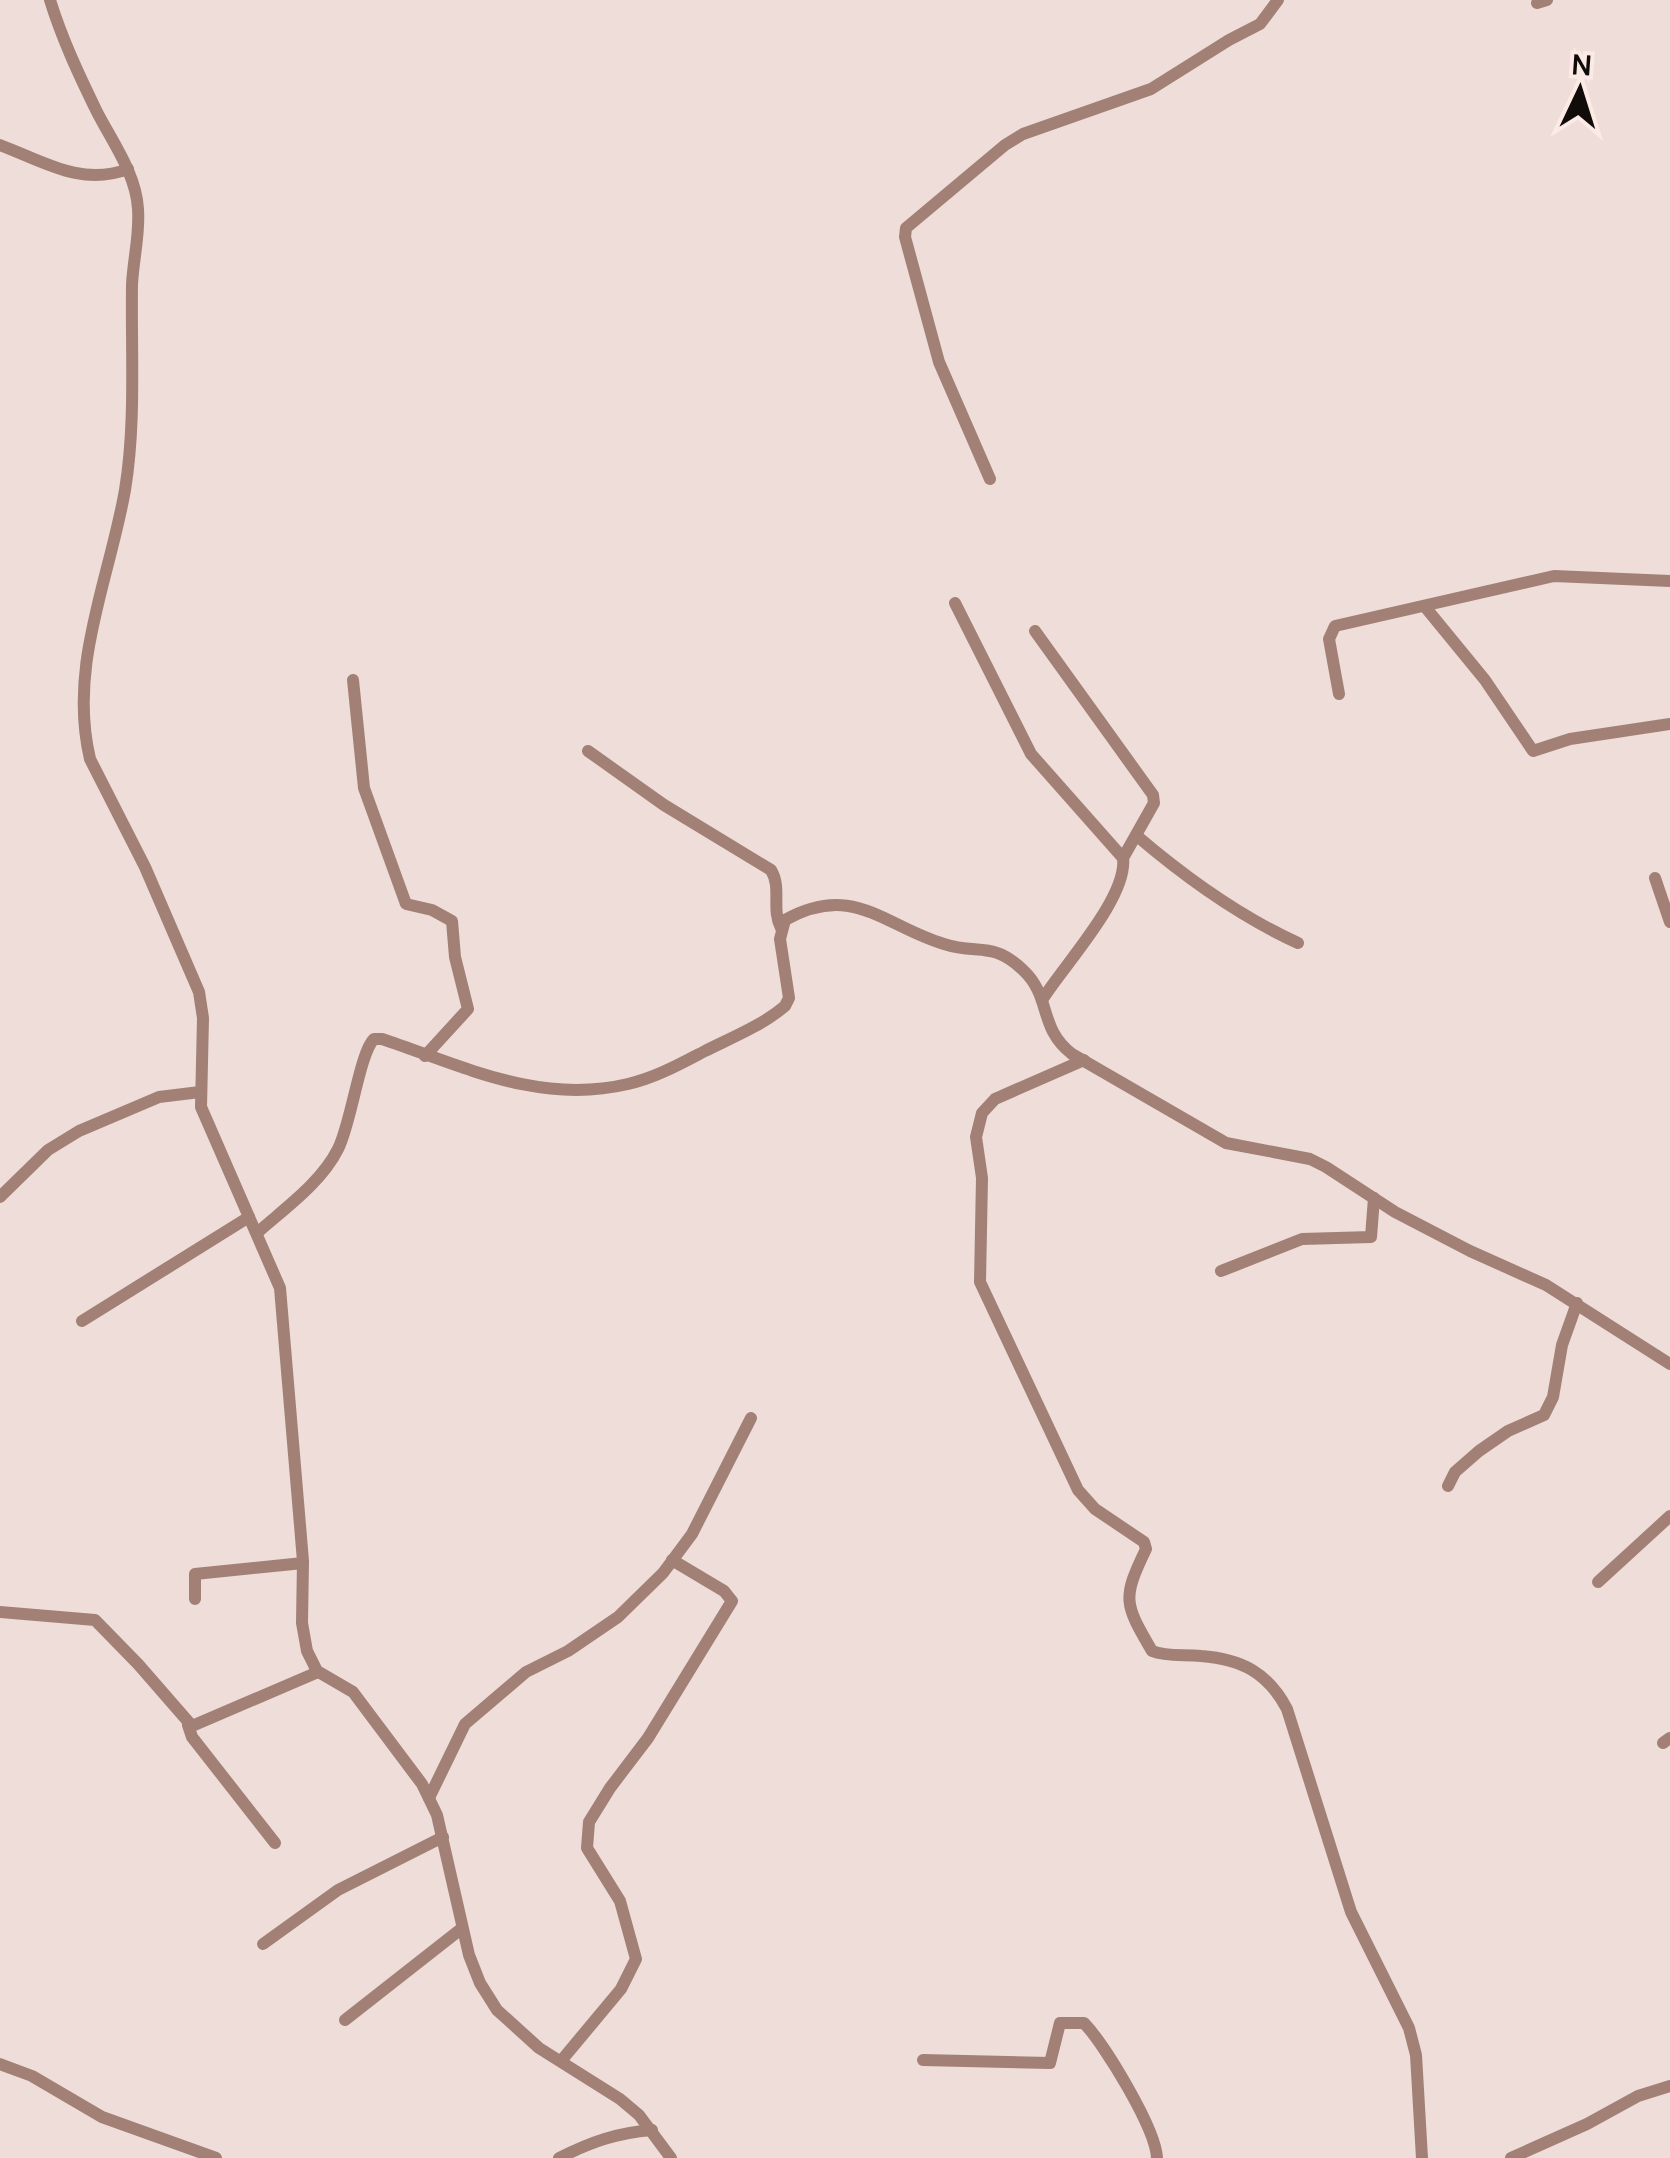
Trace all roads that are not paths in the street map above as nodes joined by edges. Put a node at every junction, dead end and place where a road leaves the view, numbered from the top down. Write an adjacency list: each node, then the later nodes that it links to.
1 (50, 0): 4 (street)
2 (1278, 0): 5 (street)
3 (0, 145): 4 (street)
4 (128, 169): 23 (street)
5 (990, 479)
6 (1670, 580): 8 (street)
7 (956, 603): 15 (street)
8 (1426, 608): 11 (street); 12 (street)
9 (1035, 631): 14 (street)
10 (353, 680): 21 (street)
11 (1339, 694)
12 (1670, 724)
13 (588, 750): 18 (street)
14 (1137, 836): 15 (street); 19 (street)
15 (1123, 858): 20 (street)
16 (1654, 878): 17 (street)
17 (1670, 922)
18 (781, 928): 20 (street); 21 (street)
19 (1298, 944)
20 (1042, 1000): 22 (street)
21 (425, 1056): 27 (street)
22 (1084, 1060): 25 (street); 57 (street)
23 (200, 1092): 24 (street); 26 (street)
24 (0, 1197)
25 (1374, 1198): 28 (street); 29 (street)
26 (249, 1217): 27 (street); 30 (street)
27 (257, 1233): 36 (street)
28 (1220, 1271)
29 (1577, 1303): 31 (street); 33 (street)
30 (82, 1321)
31 (1670, 1364)
32 (751, 1418): 35 (street)
33 (1448, 1486)
34 (1670, 1516): 37 (street)
35 (672, 1560): 42 (street); 49 (street)
36 (303, 1563): 38 (street); 40 (street)
37 (1598, 1582)
38 (195, 1599)
39 (0, 1612): 41 (street)
40 (318, 1672): 41 (street); 42 (street)
41 (188, 1725): 44 (street)
42 (429, 1798): 43 (street)
43 (443, 1836): 45 (street); 46 (street)
44 (275, 1843)
45 (461, 1929): 47 (street); 49 (street)
46 (263, 1944)
47 (345, 2020)
48 (923, 2060): 56 (street)
49 (560, 2061): 52 (street)
50 (0, 2064): 53 (street)
51 (1670, 2086): 58 (street)
52 (652, 2130): 54 (street); 55 (street)
53 (216, 2158)
54 (559, 2158)
55 (671, 2158)
56 (1157, 2158)
57 (1422, 2158)
58 (1511, 2158)

